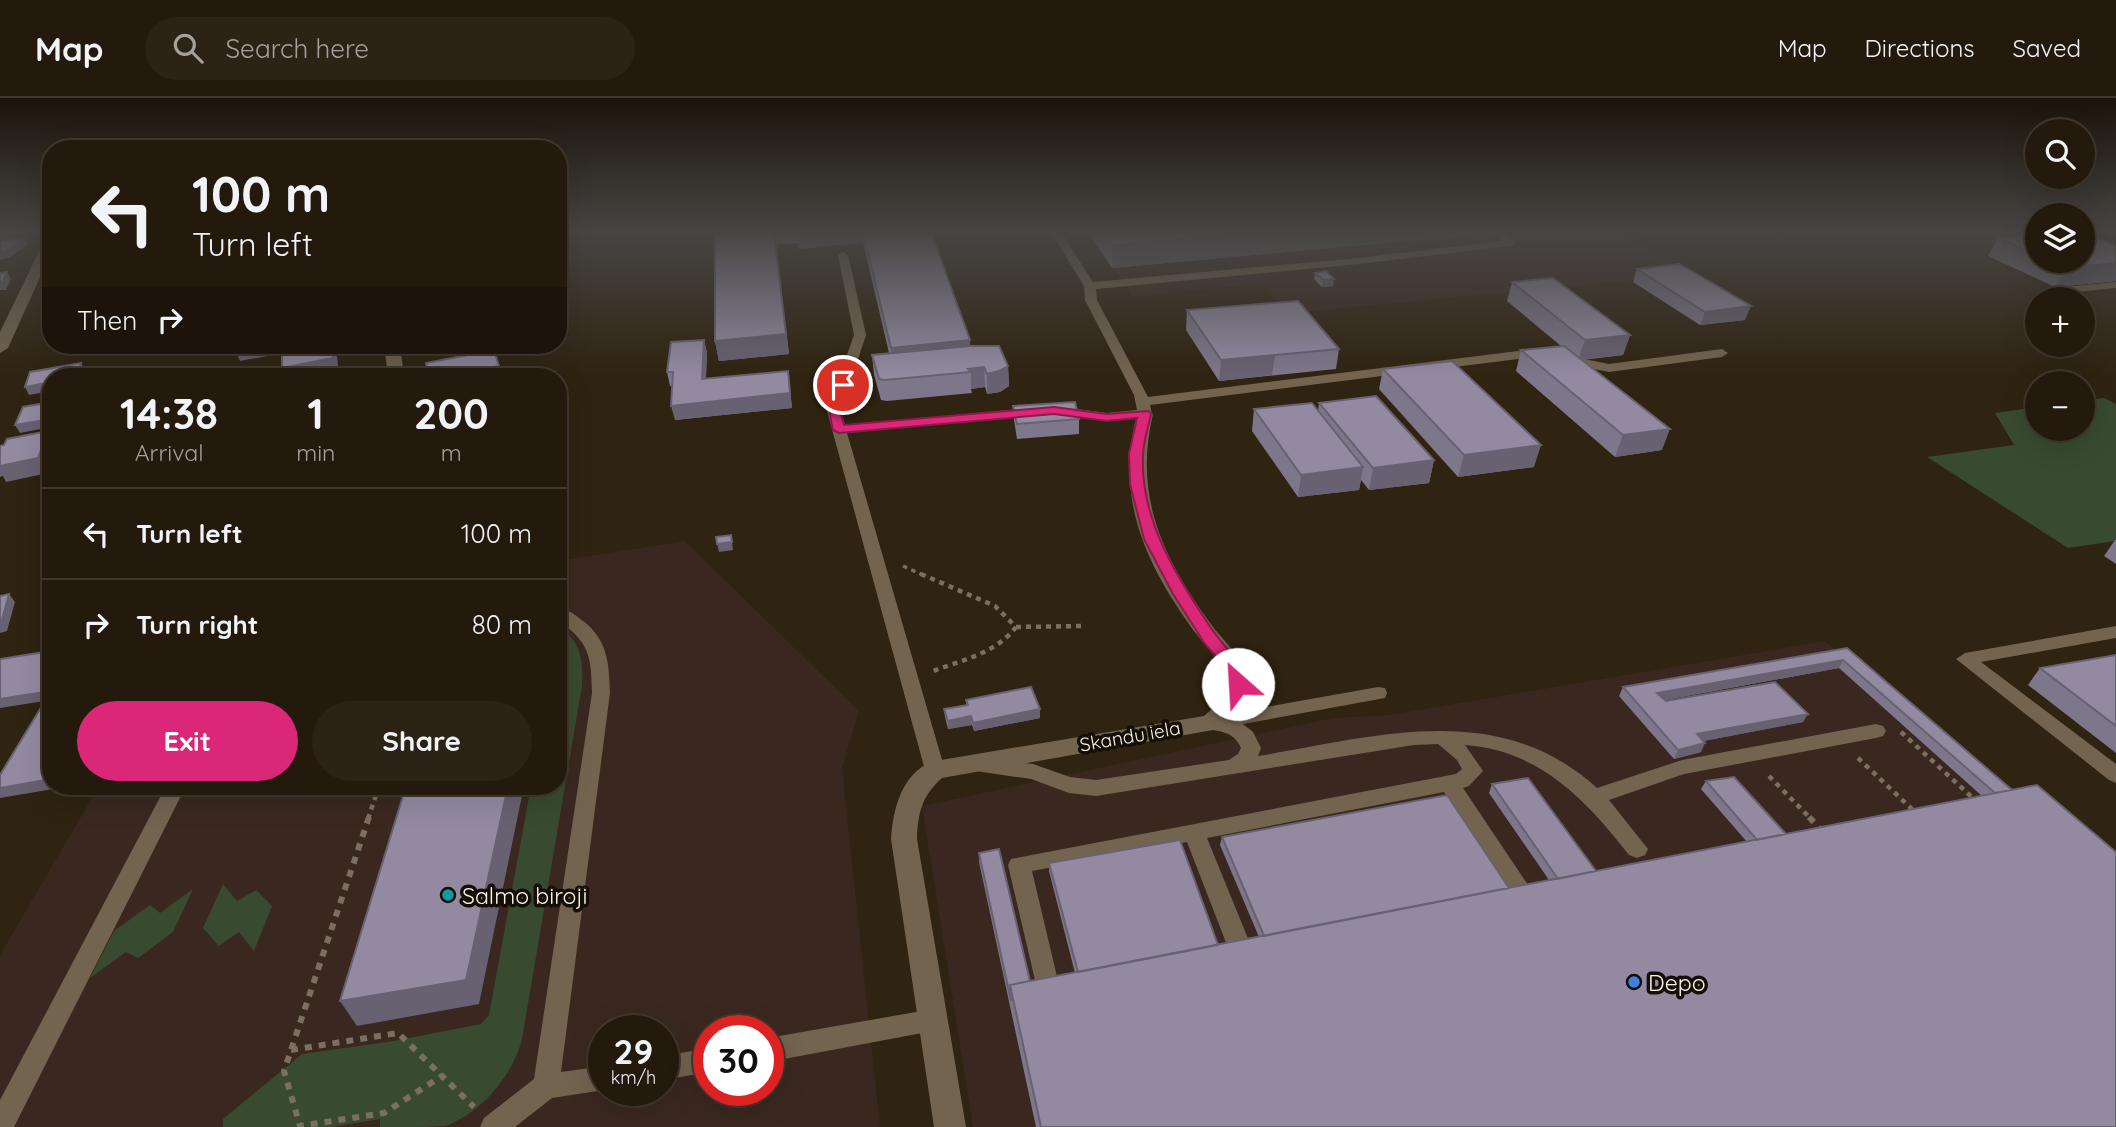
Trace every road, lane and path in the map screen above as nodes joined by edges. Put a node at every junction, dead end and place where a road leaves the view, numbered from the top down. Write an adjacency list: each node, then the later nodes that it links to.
1 (32, 280): 8 (street)
2 (848, 280): 11 (lane)
3 (1086, 280): 6 (lane)
4 (1154, 280): 6 (lane)
5 (2116, 285): 7 (lane)
6 (1090, 286): 10 (lane)
7 (2095, 287)
8 (0, 348)
9 (1722, 353): 10 (lane)
10 (1143, 408): 11 (lane); 19 (street)
11 (839, 430): 12 (lane)
12 (874, 553): 15 (path); 17 (lane)
13 (567, 618): 51 (lane)
14 (1084, 626): 15 (path)
15 (1016, 627): 17 (path)
16 (2116, 632): 27 (lane)
17 (910, 681): 26 (lane)
18 (1378, 693): 19 (lane)
19 (1211, 723): 24 (street, Skandu iela); 25 (lane)
20 (1876, 732): 22 (lane); 32 (path)
21 (1442, 737): 25 (lane); 28 (lane); 31 (lane)
22 (1838, 739): 23 (lane); 34 (path)
23 (1748, 755): 31 (lane); 38 (path)
24 (972, 764): 25 (lane); 26 (street, Skandu iela)
25 (1234, 767)
26 (935, 770): 46 (street)
27 (2116, 775)
28 (1449, 783): 39 (lane); 43 (lane)
29 (171, 795): 53 (lane)
30 (376, 795): 48 (path)
31 (1595, 797): 42 (lane)
32 (1964, 803)
33 (1928, 811): 34 (path)
34 (1917, 813): 35 (path); 36 (path)
35 (1903, 816)
36 (1924, 820)
37 (1835, 828): 38 (path)
38 (1821, 831): 40 (path); 41 (path)
39 (1194, 832): 44 (lane); 45 (lane)
40 (1809, 833)
41 (1829, 838)
42 (1637, 849)
43 (1530, 907)
44 (1246, 963)
45 (1051, 1002)
46 (933, 1020): 47 (lane); 54 (street)
47 (784, 1047)
48 (291, 1050): 49 (path); 49 (path)
49 (442, 1076): 52 (path)
50 (588, 1080): 51 (lane)
51 (546, 1086): 52 (lane)
52 (489, 1122)
53 (0, 1127)
54 (950, 1127)

